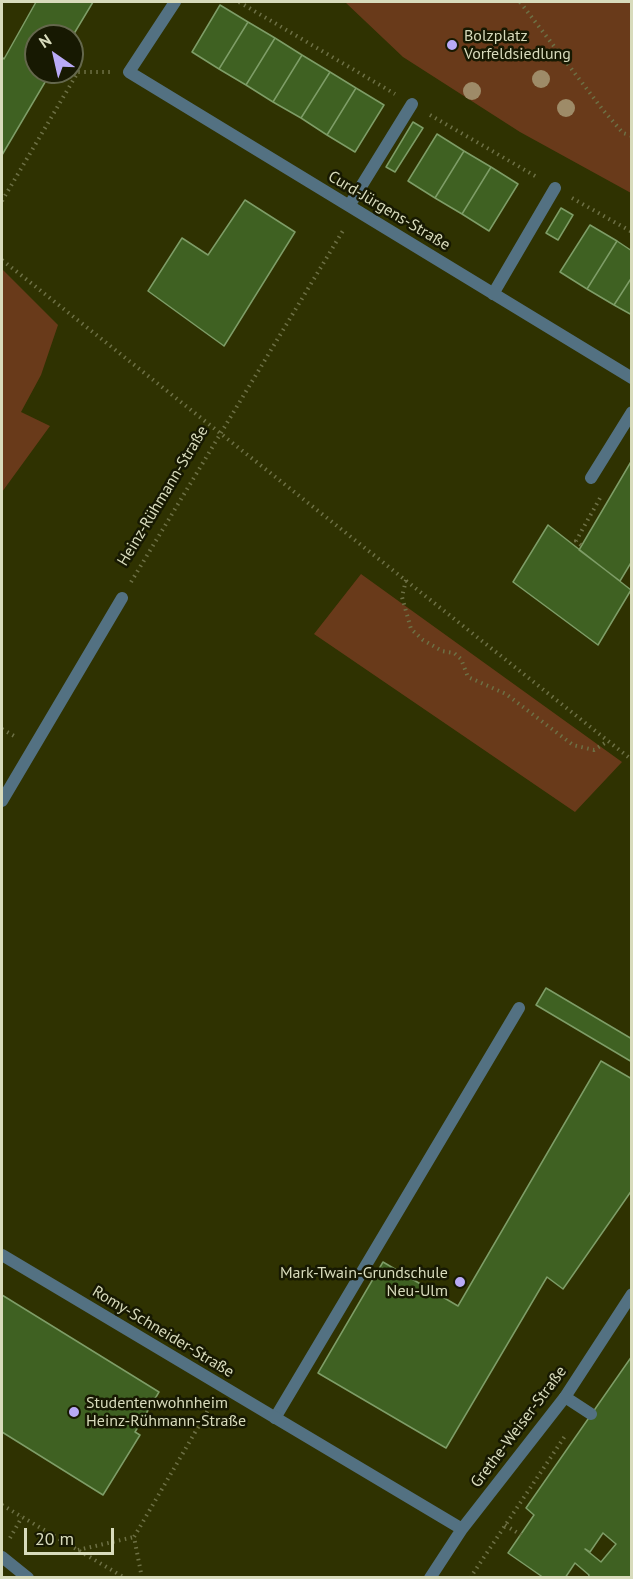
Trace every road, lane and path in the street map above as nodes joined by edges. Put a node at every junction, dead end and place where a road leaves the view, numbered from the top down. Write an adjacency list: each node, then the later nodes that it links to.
1 (175, 2): 4 (street)
2 (239, 2): 5 (path)
3 (520, 2): 6 (path)
4 (129, 72): 8 (path); 9 (street, Curd-Jürgens-Straße)
5 (412, 104): 7 (path); 9 (street)
6 (632, 136)
7 (555, 188): 10 (path); 12 (street)
8 (2, 201)
9 (352, 208): 12 (street, Curd-Jürgens-Straße); 15 (path, Heinz-Rühmann-Straße)
10 (632, 232)
11 (2, 260): 15 (path)
12 (493, 294): 13 (street, Curd-Jürgens-Straße)
13 (632, 378)
14 (632, 412): 16 (street)
15 (220, 433): 17 (path); 18 (path, Heinz-Rühmann-Straße)
16 (591, 478)
17 (406, 580): 19 (path); 19 (path)
18 (122, 598): 21 (street)
19 (608, 741): 20 (path)
20 (632, 760)
21 (2, 801)
22 (519, 1008): 28 (street)
23 (2, 1255): 25 (street, Romy-Schneider-Straße)
24 (632, 1294): 26 (street, Grethe-Weiser-Straße)
25 (222, 1386): 28 (street, Romy-Schneider-Straße); 34 (path)
26 (565, 1396): 27 (street); 32 (street, Grethe-Weiser-Straße)
27 (587, 1412): 31 (path)
28 (275, 1418): 32 (street, Romy-Schneider-Straße)
29 (2, 1505): 30 (path)
30 (22, 1517): 35 (path); 36 (path)
31 (505, 1525): 33 (path); 42 (path)
32 (462, 1529): 41 (street, Grethe-Weiser-Straße)
33 (520, 1535)
34 (134, 1537): 36 (path); 40 (path)
35 (7, 1543)
36 (78, 1550): 39 (path)
37 (2, 1557): 38 (street)
38 (28, 1578)
39 (125, 1578)
40 (142, 1578)
41 (430, 1578)
42 (470, 1578)

